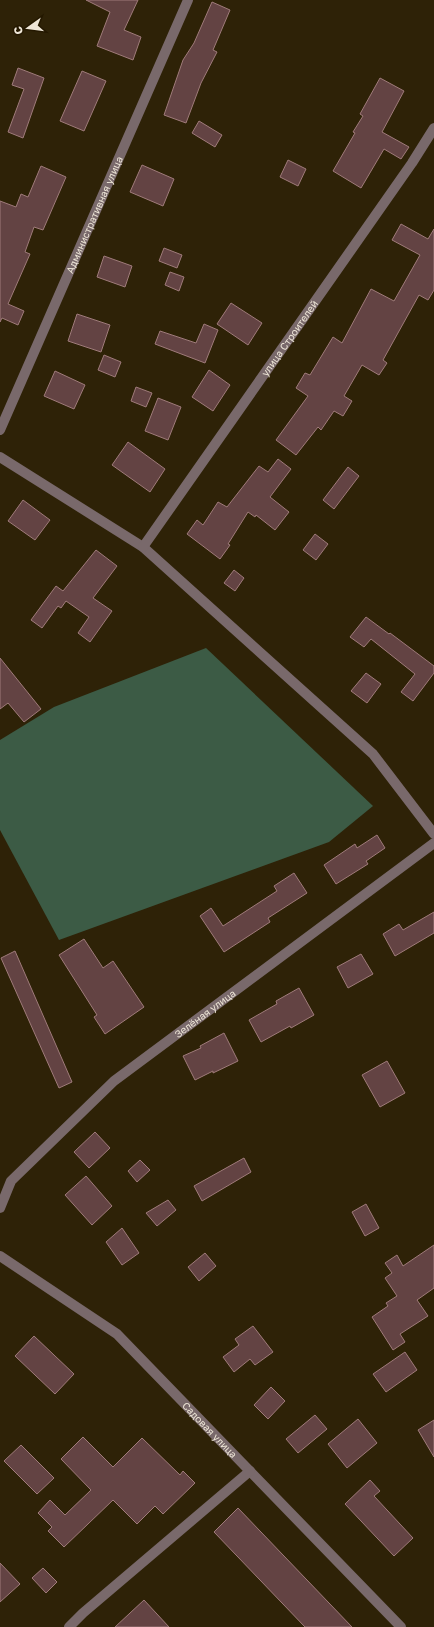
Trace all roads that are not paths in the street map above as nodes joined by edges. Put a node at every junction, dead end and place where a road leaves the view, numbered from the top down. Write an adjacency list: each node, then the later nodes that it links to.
1 (188, 0): 3 (street, Административная улица)
2 (434, 128): 5 (street, улица Строителей)
3 (0, 430)
4 (0, 457): 5 (street)
5 (144, 547): 6 (street)
6 (434, 834)
7 (434, 843): 8 (street, Зелёная улица)
8 (0, 1208)
9 (0, 1256): 10 (street, Садовая улица)
10 (250, 1471): 11 (street); 12 (street, Садовая улица)
11 (69, 1627)
12 (401, 1627)

